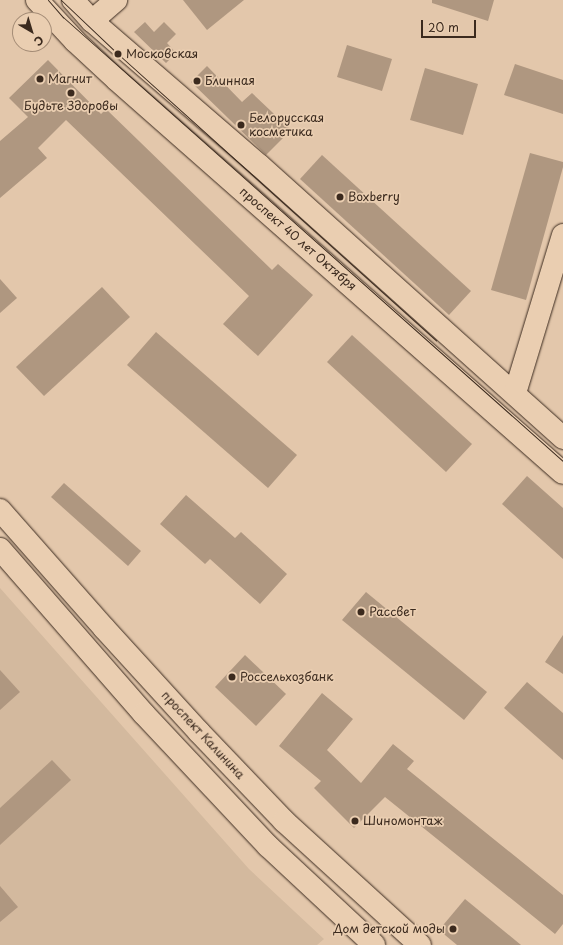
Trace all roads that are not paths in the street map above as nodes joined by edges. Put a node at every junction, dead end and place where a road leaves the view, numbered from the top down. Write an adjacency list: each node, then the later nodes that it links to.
1 (37, 0): 8 (street, проспект 40 лет Октября)
2 (73, 0): 4 (street)
3 (116, 0): 4 (street)
4 (92, 21): 6 (street)
5 (563, 235): 6 (street)
6 (515, 393): 7 (street)
7 (563, 438)
8 (563, 473)
9 (0, 510): 12 (street, проспект Калинина)
10 (0, 549): 11 (street)
11 (374, 945)
12 (420, 945)

